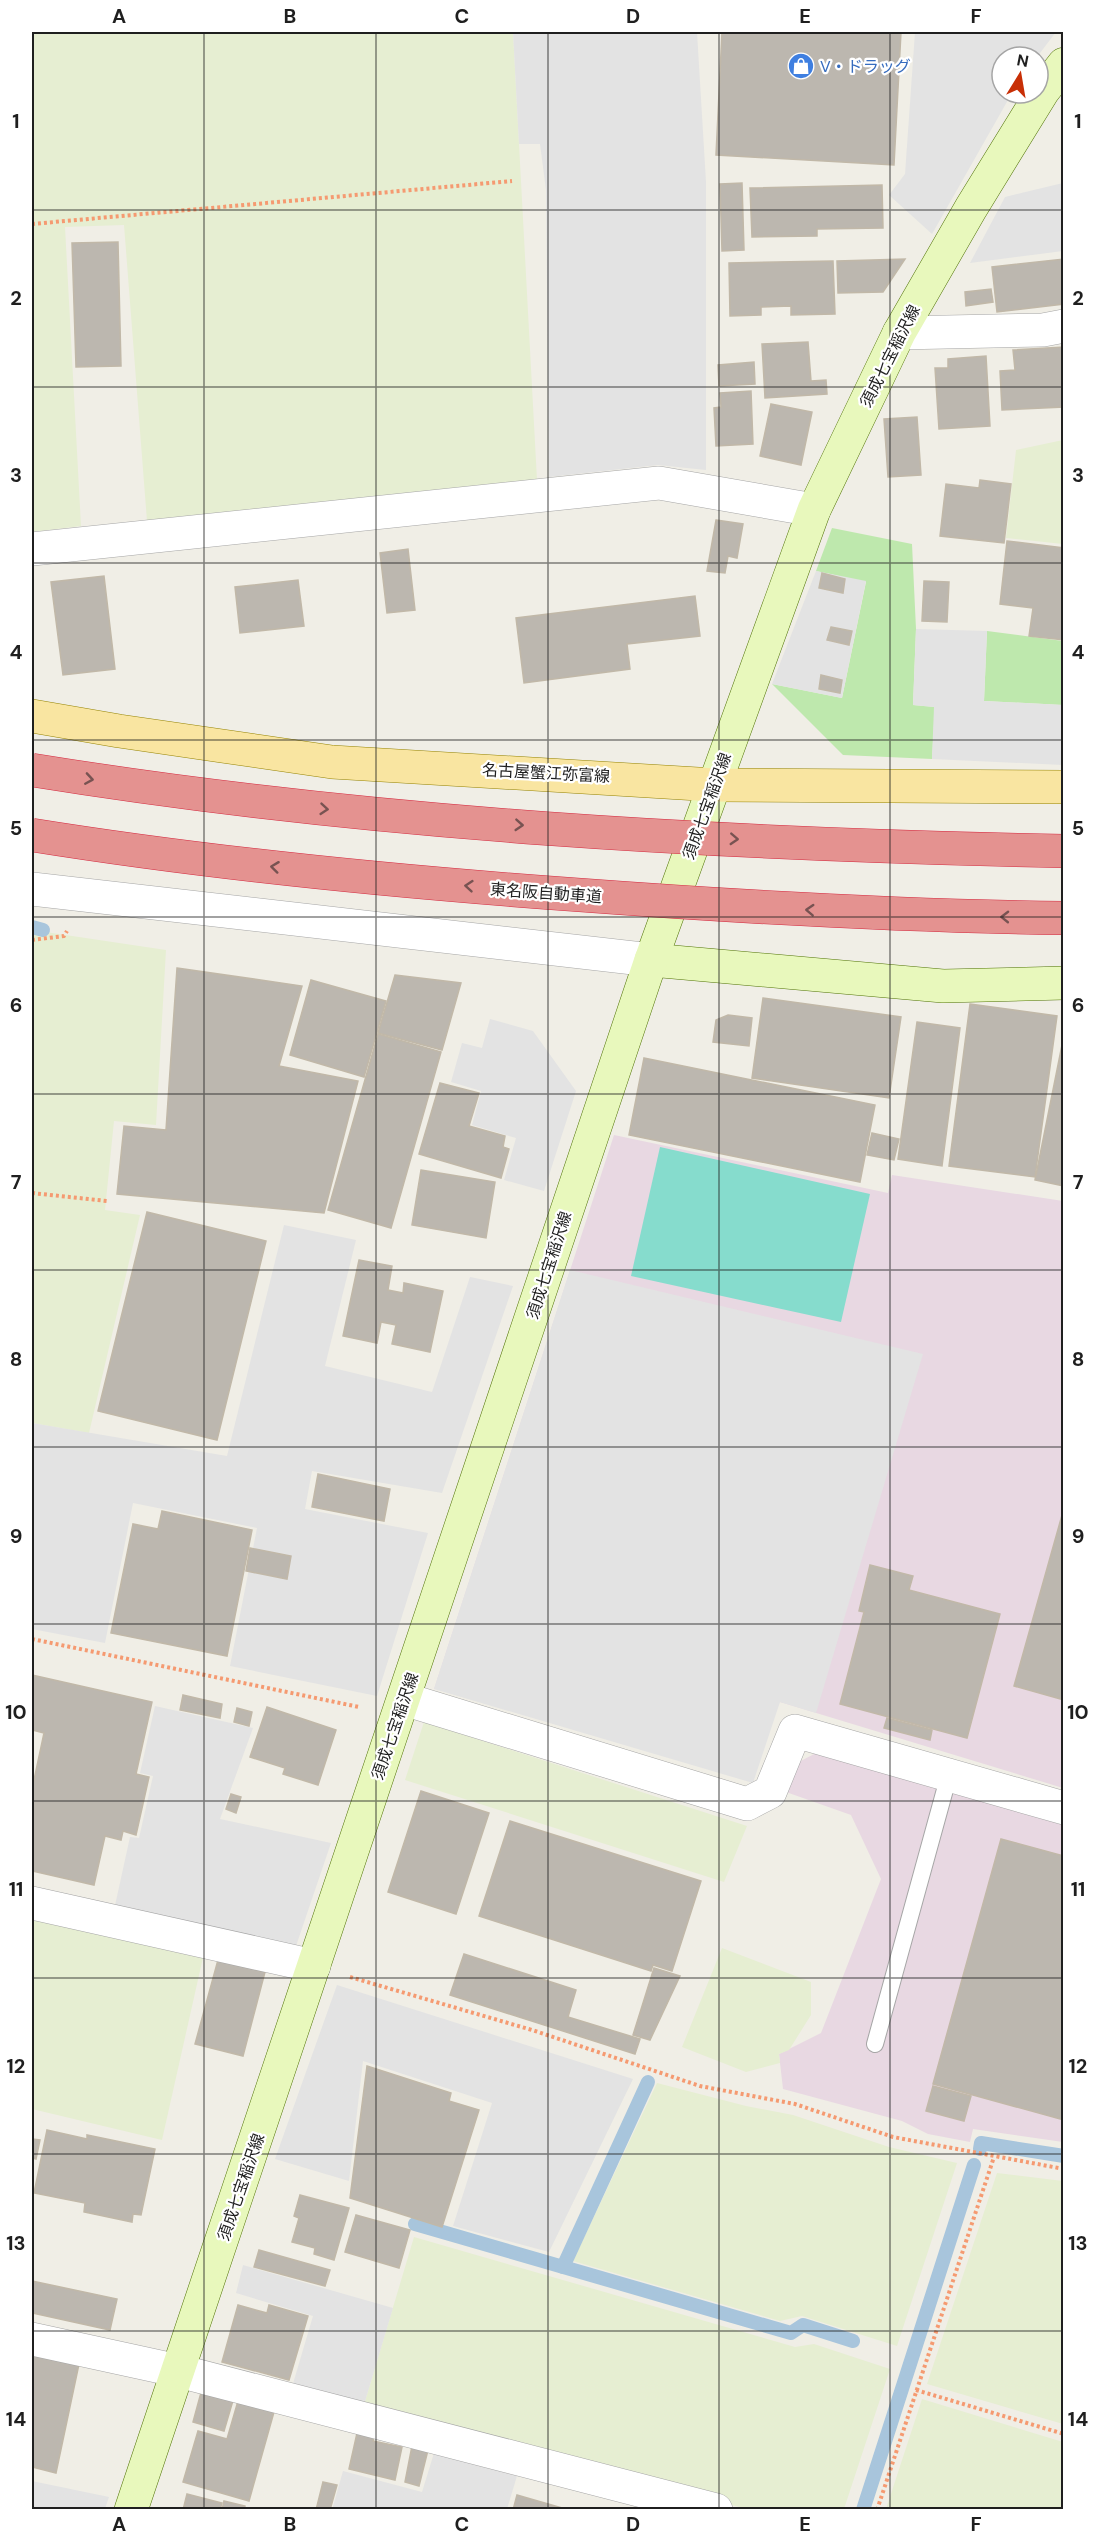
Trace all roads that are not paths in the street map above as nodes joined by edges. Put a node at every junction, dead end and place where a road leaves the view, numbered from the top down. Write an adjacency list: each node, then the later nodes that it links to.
1 (1064, 64): 3 (main road, 須成七宝稲沢線)
2 (1064, 326): 3 (street)
3 (899, 333): 4 (main road, 須成七宝稲沢線)
4 (814, 510): 5 (street); 8 (main road, 須成七宝稲沢線)
5 (32, 549)
6 (32, 716): 8 (main road, 名古屋蟹江弥富線)
7 (32, 770): 11 (highway, one-way to 11, bridge)
8 (715, 785): 9 (main road, 名古屋蟹江弥富線); 14 (main road, 須成七宝稲沢線)
9 (1064, 787)
10 (32, 835): 13 (highway, 東名阪自動車道, one-way to 10, bridge)
11 (1064, 851)
12 (32, 889): 14 (street)
13 (1064, 918)
14 (651, 960): 15 (main road); 16 (main road, 須成七宝稲沢線)
15 (1064, 983)
16 (401, 1707): 17 (street); 20 (main road, 須成七宝稲沢線)
17 (950, 1775): 18 (street); 21 (lane)
18 (1064, 1808)
19 (32, 1903): 20 (street)
20 (315, 1966): 23 (main road, 須成七宝稲沢線)
21 (875, 2044)
22 (32, 2339): 23 (street)
23 (179, 2371): 24 (main road, 須成七宝稲沢線); 25 (street)
24 (131, 2510)
25 (716, 2510)

